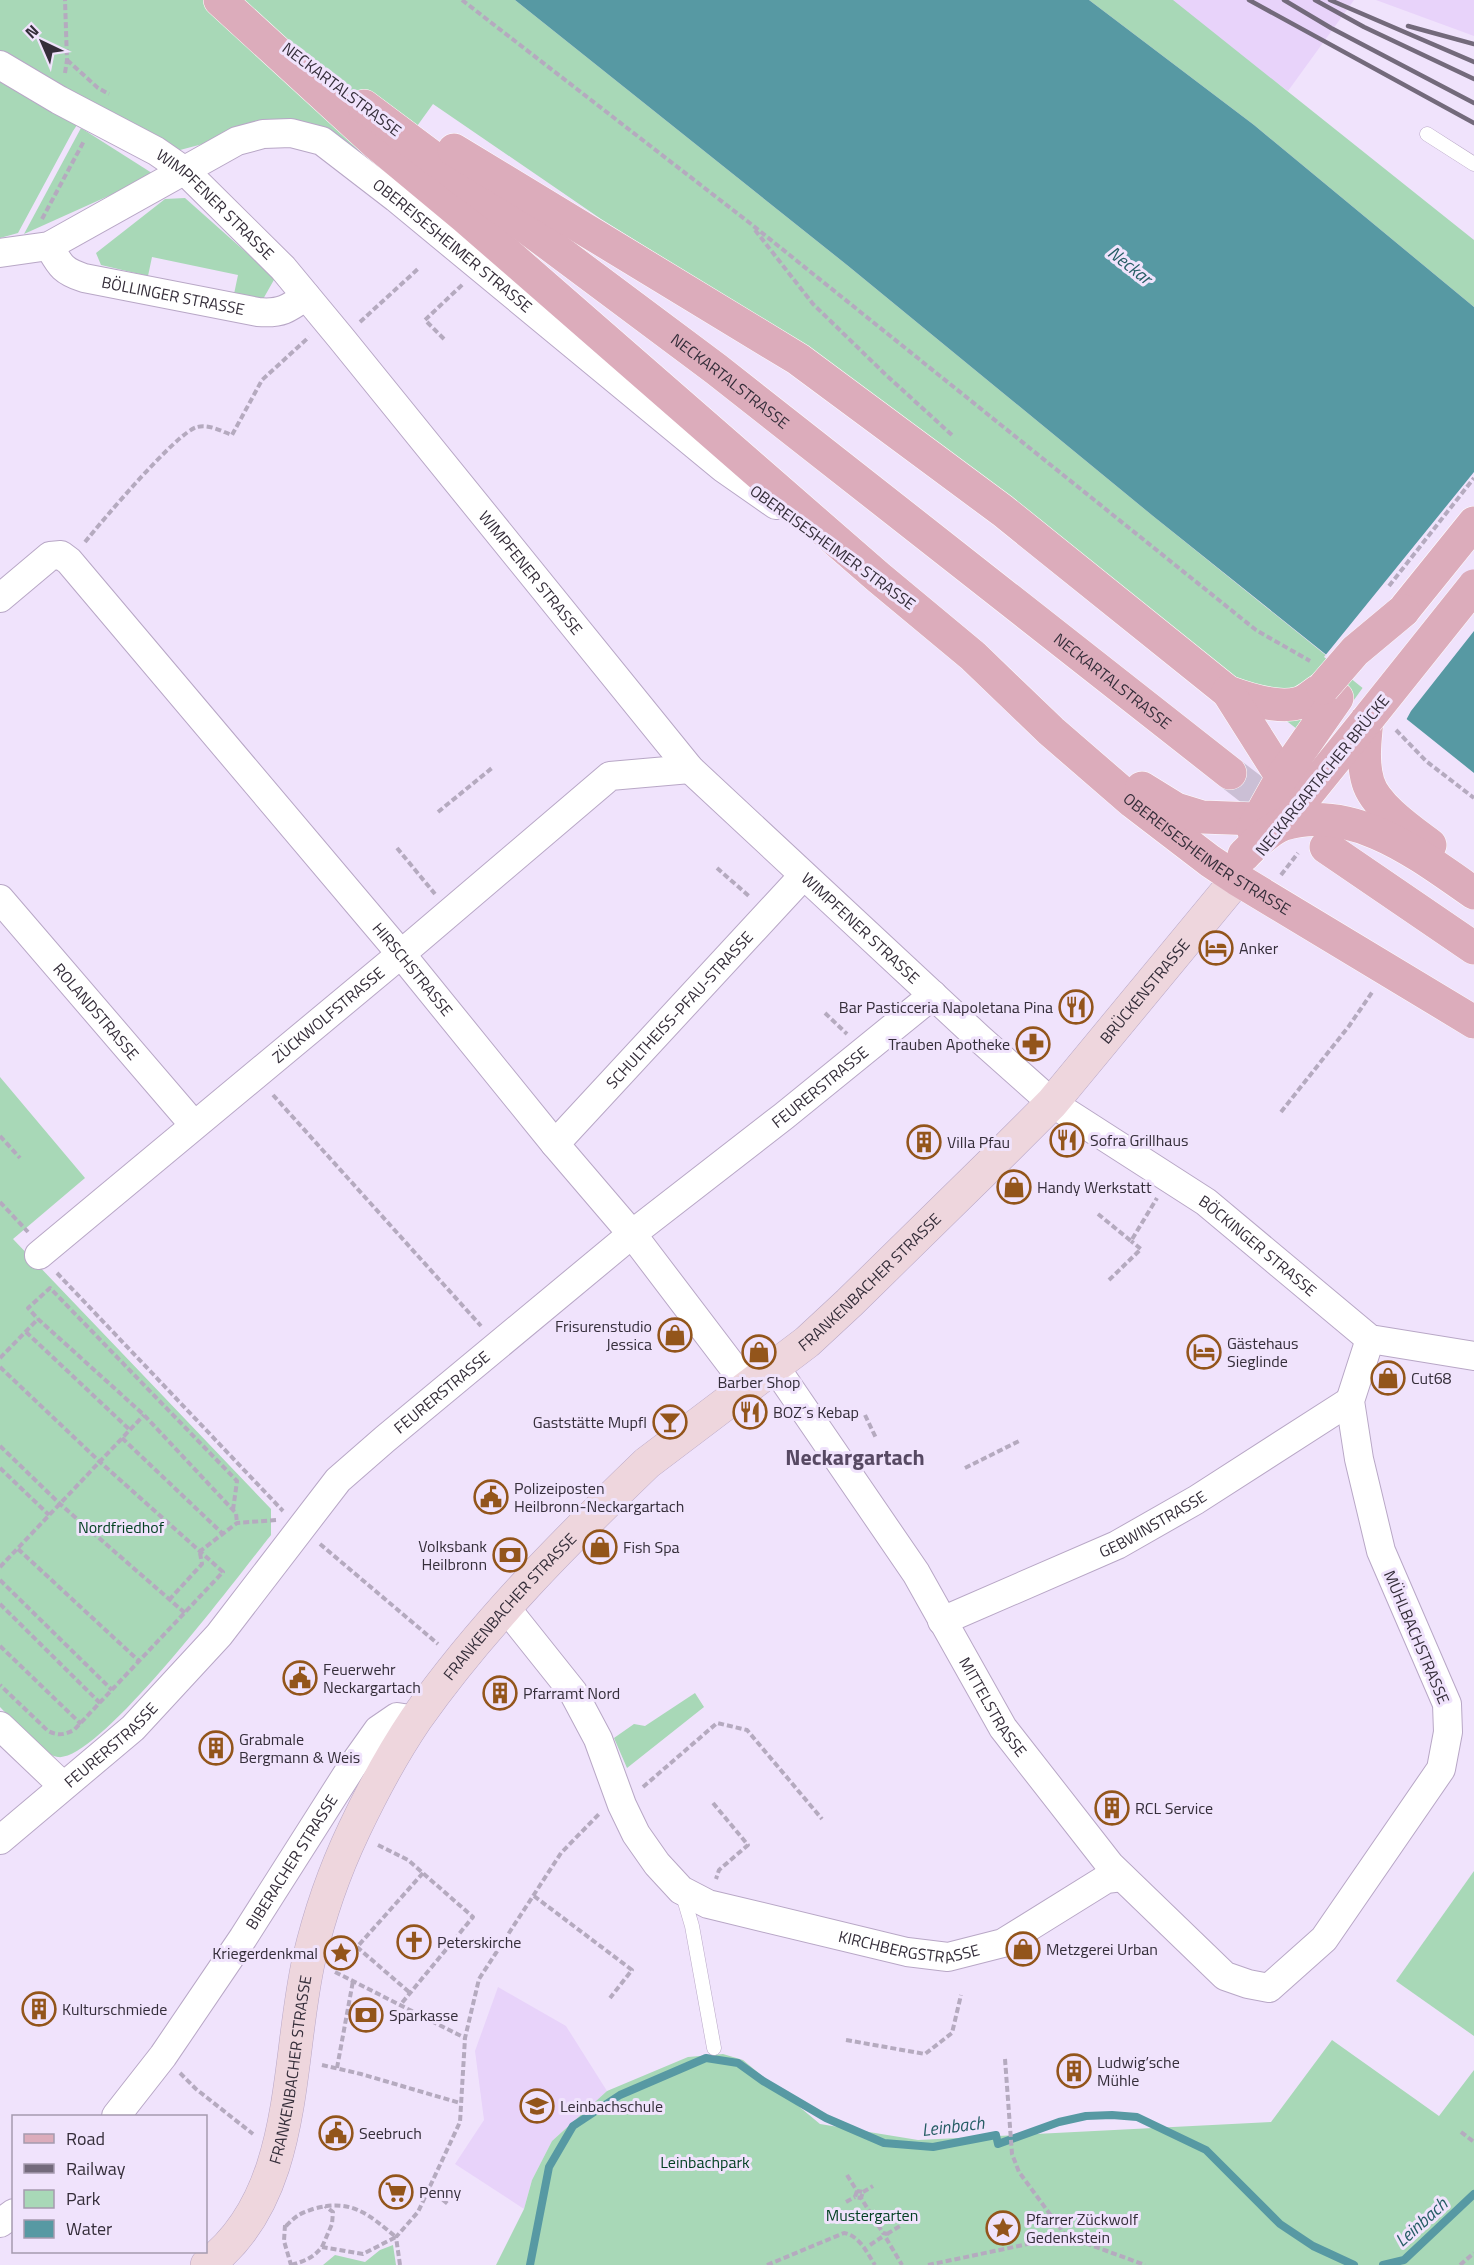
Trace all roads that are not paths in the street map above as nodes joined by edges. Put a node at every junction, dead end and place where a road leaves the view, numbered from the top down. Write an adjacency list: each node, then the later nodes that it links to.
1 (221, 0): 2 (main road, NECKARTALSTRASSE); 10 (main road)
2 (301, 58): 15 (main road); 18 (main road, NECKARTALSTRASSE)
3 (0, 65): 6 (street, WIMPFENER STRASSE)
4 (1427, 134): 5 (lane)
5 (1474, 164)
6 (185, 171): 7 (street); 8 (street, WIMPFENER STRASSE); 10 (street, OBEREISESHEIMER STRASSE)
7 (33, 254): 8 (street, BÖLLINGER STRASSE)
8 (306, 296): 17 (street, WIMPFENER STRASSE)
9 (1474, 523): 14 (main road, NECKARGARTACHER BRÜCKE, bridge)
10 (878, 577): 13 (main road, OBEREISESHEIMER STRASSE)
11 (1474, 586): 16 (main road, NECKARGARTACHER BRÜCKE, bridge)
12 (0, 598): 28 (street, HIRSCHSTRASSE)
13 (973, 656): 20 (main road); 22 (main road, OBEREISESHEIMER STRASSE)
14 (1324, 683): 15 (main road); 19 (main road, NECKARGARTACHER BRÜCKE)
15 (1228, 692): 19 (main road)
16 (1381, 725): 20 (main road, NECKARGARTACHER BRÜCKE); 24 (main road)
17 (690, 769): 23 (street, WIMPFENER STRASSE); 28 (street, ZÜCKWOLFSTRASSE)
18 (1230, 773)
19 (1282, 777): 20 (main road); 20 (main road, NECKARGARTACHER BRÜCKE)
20 (1280, 816): 22 (main road, NECKARGARTACHER BRÜCKE); 25 (main road)
21 (1326, 847): 27 (main road)
22 (1240, 867): 30 (main road, OBEREISESHEIMER STRASSE); 31 (main road, BRÜCKENSTRASSE)
23 (803, 876): 29 (street, WIMPFENER STRASSE); 33 (street, SCHULTHEISS-PFAU-STRASSE)
24 (1474, 880)
25 (1474, 892)
26 (0, 899): 32 (street, ROLANDSTRASSE)
27 (1474, 948)
28 (401, 954): 32 (street, ZÜCKWOLFSTRASSE); 33 (street, HIRSCHSTRASSE)
29 (933, 995): 31 (street, WIMPFENER STRASSE); 34 (street, FEURERSTRASSE)
30 (1474, 1022)
31 (1052, 1103): 36 (street, BÖCKINGER STRASSE); 38 (main road, FRANKENBACHER STRASSE)
32 (194, 1125): 35 (street, ZÜCKWOLFSTRASSE)
33 (555, 1144): 34 (street, HIRSCHSTRASSE)
34 (632, 1234): 39 (street, HIRSCHSTRASSE); 45 (street, FEURERSTRASSE)
35 (44, 1252)
36 (1370, 1339): 37 (street); 40 (street, MÜHLBACHSTRASSE)
37 (1474, 1356)
38 (775, 1367): 39 (main road, FRANKENBACHER STRASSE); 42 (street, MITTELSTRASSE)
39 (749, 1388): 41 (main road, FRANKENBACHER STRASSE)
40 (1350, 1401): 42 (street, GEBWINSTRASSE); 49 (street, MÜHLBACHSTRASSE)
41 (506, 1608): 43 (main road, FRANKENBACHER STRASSE); 48 (street, KIRCHBERGSTRASSE)
42 (942, 1621): 47 (street, MITTELSTRASSE)
43 (416, 1720): 51 (street, BIBERACHER STRASSE); 52 (main road, FRANKENBACHER STRASSE)
44 (0, 1726): 45 (street)
45 (63, 1785): 46 (street, FEURERSTRASSE)
46 (0, 1840)
47 (1122, 1877): 48 (street, KIRCHBERGSTRASSE); 49 (street, MITTELSTRASSE)
48 (681, 1890): 50 (lane, KIRCHBERGSTRASSE)
49 (1269, 1988)
50 (714, 2048)
51 (117, 2115)
52 (242, 2253): 53 (main road, FRANKENBACHER STRASSE)
53 (207, 2265)

